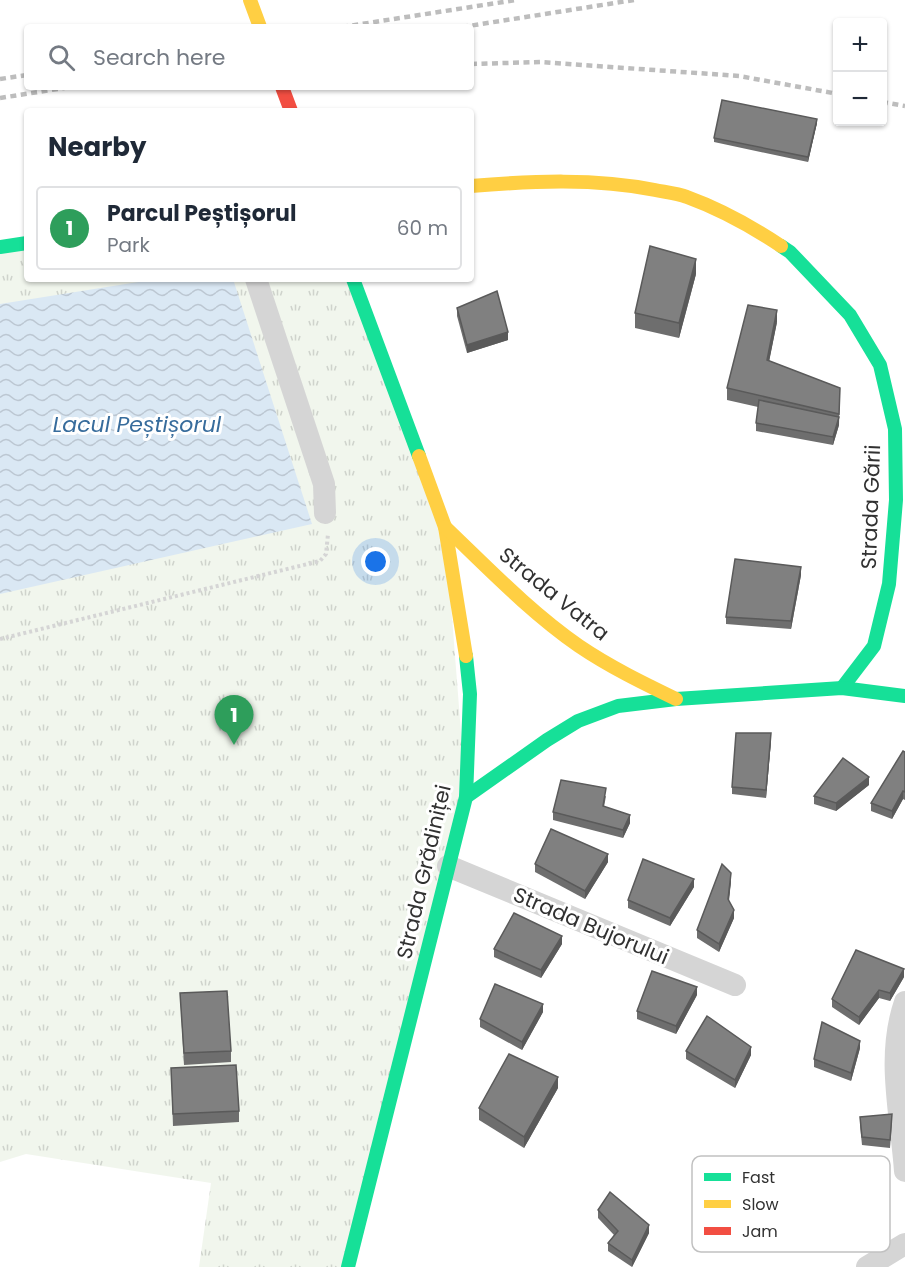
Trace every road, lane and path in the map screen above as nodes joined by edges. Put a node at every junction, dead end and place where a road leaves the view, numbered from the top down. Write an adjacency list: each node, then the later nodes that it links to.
1 (250, 0): 2 (street)
2 (259, 24)
3 (283, 90): 4 (street)
4 (290, 108)
5 (474, 186): 13 (street, Strada Gării)
6 (24, 243): 7 (street)
7 (0, 247)
8 (257, 282): 10 (street)
9 (354, 282): 11 (street, Strada Grădiniței)
10 (325, 513): 12 (path)
11 (445, 527): 15 (street, Strada Vatra); 16 (street, Strada Grădiniței)
12 (0, 639)
13 (842, 688): 14 (street, Strada Vatra); 15 (street, Strada Vatra)
14 (905, 696)
15 (676, 699): 16 (street, Strada Vatra)
16 (466, 797): 17 (street, Strada Grădiniței)
17 (448, 866): 18 (street, Strada Bujorului); 22 (street, Strada Grădiniței)
18 (735, 985)
19 (905, 1002): 20 (street)
20 (905, 1171)
21 (905, 1244): 23 (street)
22 (348, 1267)
23 (867, 1267)

